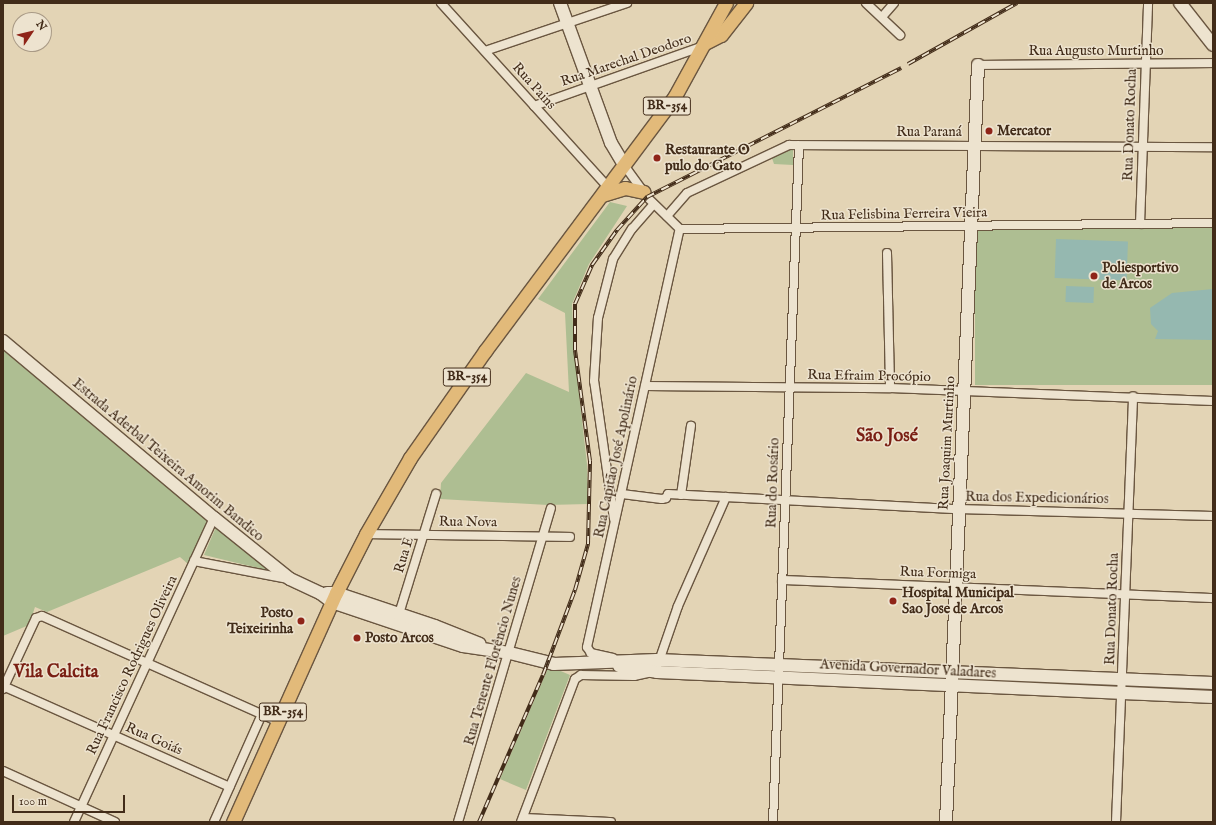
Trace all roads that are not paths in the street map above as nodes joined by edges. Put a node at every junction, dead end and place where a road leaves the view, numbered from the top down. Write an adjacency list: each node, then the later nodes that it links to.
1 (441, 3): 17 (street, Rua Pains)
2 (560, 3): 13 (street)
3 (627, 3): 13 (street)
4 (720, 3): 11 (main road)
5 (726, 3): 11 (main road, BR-354)
6 (746, 3): 15 (main road)
7 (866, 3): 12 (street)
8 (894, 3): 12 (street)
9 (1148, 3): 18 (street, Rua Donato Rocha)
10 (1180, 3): 16 (street)
11 (719, 18): 15 (main road, BR-354)
12 (882, 18): 14 (street)
13 (567, 22): 17 (street); 21 (street)
14 (900, 35)
15 (704, 45): 21 (street, Rua Marechal Deodoro); 27 (main road, BR-354)
16 (1213, 45)
17 (485, 51): 22 (street, Rua Pains)
18 (1146, 63): 19 (street, Rua Augusto Murtinho); 20 (street, Rua Augusto Murtinho); 25 (street, Rua Donato Rocha)
19 (1213, 63)
20 (978, 65): 24 (street, Rua Joaquim Murtinho)
21 (590, 86): 22 (street, Rua Marechal Deodoro); 27 (street)
22 (534, 106): 28 (street, Rua Pains)
23 (799, 145): 24 (street, Rua Paraná); 31 (street, Rua Paraná); 35 (street, Rua do Rosário)
24 (975, 146): 25 (street, Rua Paraná); 34 (street, Rua Joaquim Murtinho)
25 (1143, 146): 26 (street, Rua Paraná); 33 (street, Rua Donato Rocha)
26 (1213, 147)
27 (624, 166): 28 (main road, BR-354); 29 (street)
28 (605, 191): 29 (main road); 59 (main road, BR-354)
29 (644, 192): 30 (street)
30 (654, 204): 31 (street); 46 (street)
31 (667, 216): 36 (street)
32 (1213, 223): 33 (street, Rua Felisbina Ferreira Vieira)
33 (1140, 224): 34 (street, Rua Felisbina Ferreira Vieira)
34 (972, 226): 35 (street, Rua Felisbina Ferreira Vieira); 42 (street, Rua Joaquim Murtinho)
35 (796, 228): 36 (street, Rua Felisbina Ferreira Vieira); 40 (street, Rua do Rosário)
36 (680, 229): 39 (street, Rua Capitão José Apolinário)
37 (887, 253): 41 (street)
38 (3, 341): 57 (street, Estrada Aderbal Teixeira Amorim Bandico)
39 (645, 386): 40 (street, Rua Efraim Procópio); 47 (street, Rua Capitão José Apolinário)
40 (790, 387): 41 (street, Rua Efraim Procópio); 52 (street, Rua do Rosário)
41 (890, 388): 42 (street, Rua Efraim Procópio)
42 (965, 391): 43 (street, Rua Efraim Procópio); 54 (street, Rua Joaquim Murtinho)
43 (1133, 396): 44 (street, Rua Efraim Procópio); 55 (street, Rua Donato Rocha)
44 (1213, 401)
45 (691, 426): 50 (street)
46 (607, 471): 47 (street); 58 (street)
47 (624, 482): 49 (street, Rua Capitão José Apolinário)
48 (436, 494): 60 (street, Rua E)
49 (622, 494): 50 (street, Rua dos Expedicionários); 58 (street, Rua Capitão José Apolinário)
50 (681, 495): 51 (street, Rua dos Expedicionários)
51 (726, 497): 52 (street, Rua dos Expedicionários); 72 (street)
52 (786, 499): 54 (street, Rua dos Expedicionários); 65 (street, Rua do Rosário)
53 (551, 508): 61 (street, Rua Tenente Florêncio Nunes)
54 (958, 509): 55 (street, Rua dos Expedicionários); 66 (street, Rua Joaquim Murtinho)
55 (1129, 512): 56 (street, Rua dos Expedicionários); 67 (street, Rua Donato Rocha)
56 (1213, 516)
57 (214, 518): 63 (street, Rua Francisco Rodrigues Oliveira); 64 (street, Estrada Aderbal Teixeira Amorim Bandico)
58 (615, 524): 73 (street, Rua Capitão José Apolinário)
59 (366, 534): 60 (street, Rua Nova); 68 (main road, BR-354)
60 (424, 535): 61 (street, Rua Nova); 70 (street, Rua E)
61 (542, 536): 62 (street, Rua Nova); 71 (street, Rua Tenente Florêncio Nunes)
62 (570, 537)
63 (194, 561): 64 (street); 74 (street, Rua Francisco Rodrigues Oliveira)
64 (290, 579): 68 (street, Estrada Aderbal Teixeira Amorim Bandico)
65 (782, 580): 66 (street, Rua Formiga); 76 (street, Rua do Rosário)
66 (956, 587): 67 (street, Rua Formiga); 78 (street, Rua Joaquim Murtinho)
67 (1126, 594): 69 (street, Rua Formiga); 80 (street, Rua Donato Rocha)
68 (334, 598): 70 (street, Avenida Governador Valadares); 87 (main road, BR-354)
69 (1213, 598)
70 (397, 619): 71 (street, Avenida Governador Valadares)
71 (510, 653): 75 (street, Avenida Governador Valadares); 97 (street, Rua Tenente Florêncio Nunes)
72 (660, 660): 73 (street, Avenida Governador Valadares); 76 (street, Avenida Governador Valadares); 77 (street)
73 (626, 661): 75 (street, Avenida Governador Valadares)
74 (147, 663): 83 (street); 86 (street); 88 (street, Rua Francisco Rodrigues Oliveira)
75 (602, 664): 77 (street, Avenida Governador Valadares)
76 (779, 665): 78 (street, Avenida Governador Valadares); 79 (street, Rua do Rosário)
77 (655, 672): 79 (street, Avenida Governador Valadares); 92 (street)
78 (953, 672): 80 (street, Avenida Governador Valadares); 82 (street, Rua Joaquim Murtinho)
79 (779, 678): 82 (street, Avenida Governador Valadares); 99 (street, Rua do Rosário)
80 (1122, 680): 81 (street, Avenida Governador Valadares); 84 (street, Rua Donato Rocha)
81 (1213, 683)
82 (952, 686): 84 (street, Avenida Governador Valadares); 100 (street, Rua Joaquim Murtinho)
83 (3, 687): 88 (street, Rua Goiás)
84 (1121, 693): 85 (street, Avenida Governador Valadares); 101 (street, Rua Donato Rocha)
85 (1213, 697)
86 (262, 714): 87 (street); 90 (street)
87 (279, 722): 96 (main road, BR-354)
88 (114, 736): 90 (street, Rua Goiás); 91 (street, Rua Francisco Rodrigues Oliveira)
89 (3, 771): 91 (street)
90 (230, 787): 95 (street)
91 (81, 807): 93 (street, Rua Francisco Rodrigues Oliveira); 94 (street)
92 (522, 820): 98 (street)
93 (74, 822)
94 (115, 822)
95 (214, 822)
96 (233, 822)
97 (458, 822)
98 (610, 822)
99 (773, 822)
100 (946, 822)
101 (1116, 822)

